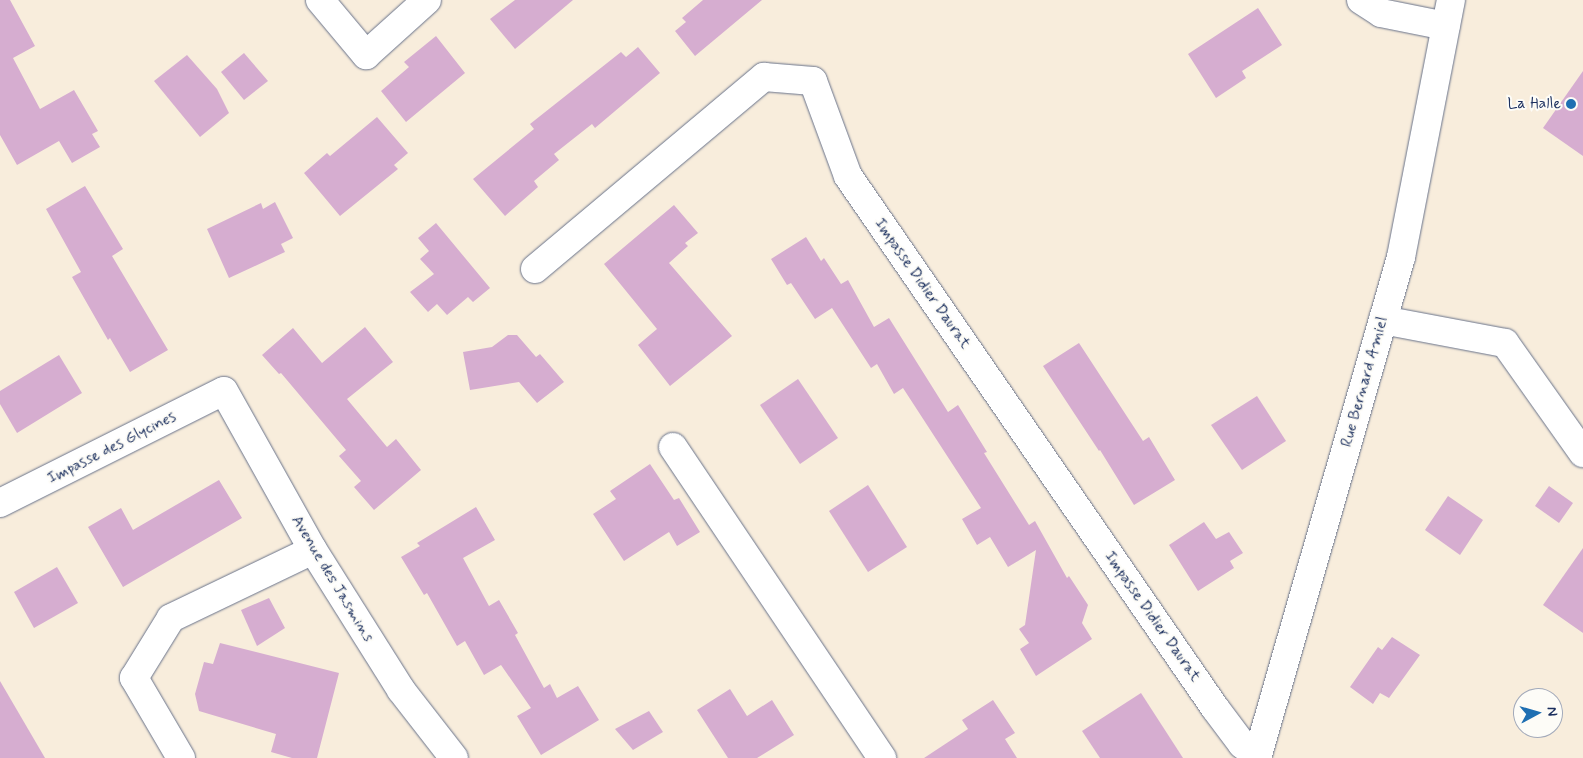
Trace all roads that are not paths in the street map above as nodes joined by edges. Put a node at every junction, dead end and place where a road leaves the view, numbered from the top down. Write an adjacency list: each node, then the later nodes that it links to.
1 (320, 0): 2 (street)
2 (428, 0)
3 (1361, 0): 4 (street)
4 (1448, 13): 6 (street, Rue Bernard Amiel)
5 (535, 269): 12 (street, Impasse Didier Daurat)
6 (1383, 320): 9 (street); 12 (street, Rue Bernard Amiel)
7 (224, 391): 10 (street, Impasse des Glycines); 11 (street, Avenue des Jasmins)
8 (672, 447): 15 (street)
9 (1583, 453)
10 (0, 507)
11 (313, 550): 13 (street); 14 (street, Avenue des Jasmins)
12 (1257, 757)
13 (181, 758)
14 (454, 758)
15 (882, 758)

